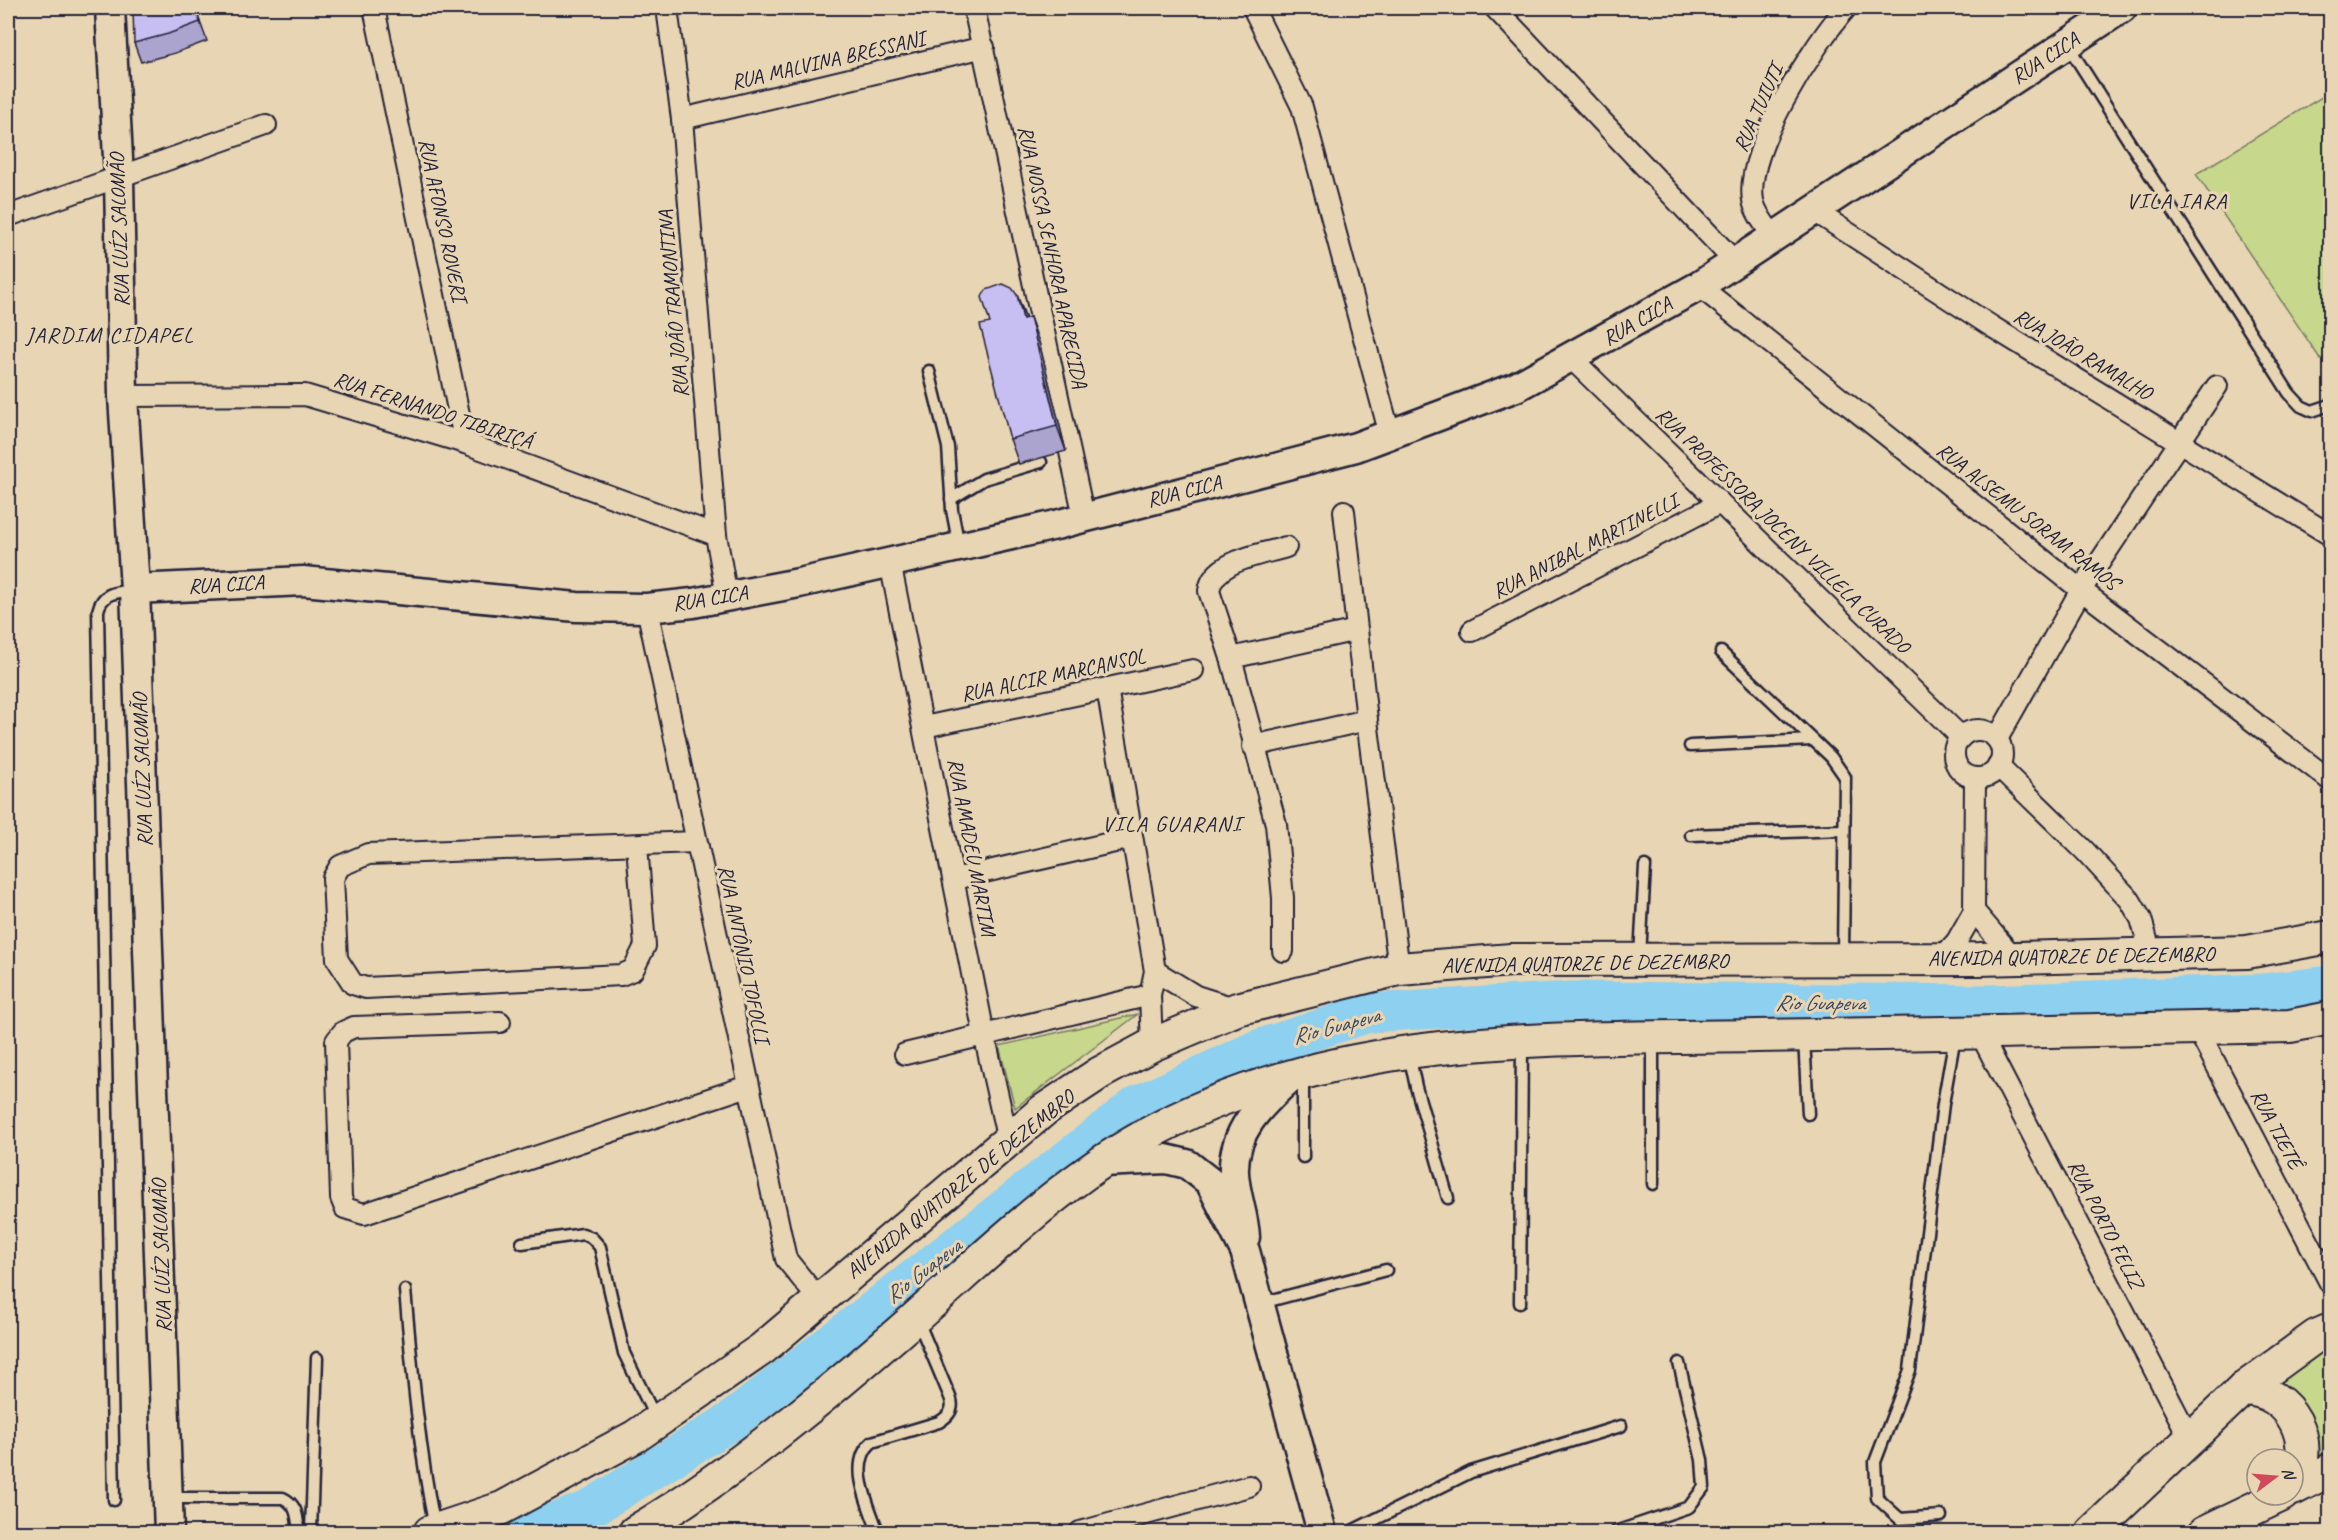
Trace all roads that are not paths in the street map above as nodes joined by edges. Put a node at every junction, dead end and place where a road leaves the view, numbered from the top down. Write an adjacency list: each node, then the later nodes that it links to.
1 (110, 8): 13 (street, RUA LUÍZ SALOMÃO)
2 (374, 8): 26 (street, RUA AFONSO ROVERI)
3 (667, 8): 11 (street, RUA JOÃO TRAMONTINA)
4 (974, 8): 10 (street, RUA NOSSA SENHORA APARECIDA)
5 (1253, 8): 24 (street)
6 (1495, 8): 17 (street)
7 (1846, 8): 16 (street, RUA TUIUTI)
8 (2122, 8): 9 (street, RUA CICA)
9 (2067, 44): 14 (street, RUA CICA); 23 (lane)
10 (984, 47): 11 (street, RUA MALVINA BRESSANI); 31 (street, RUA NOSSA SENHORA APARECIDA)
11 (682, 119): 32 (street, RUA JOÃO TRAMONTINA)
12 (266, 125): 13 (street)
13 (119, 177): 15 (street); 22 (street, RUA LUÍZ SALOMÃO)
14 (1813, 210): 16 (street, RUA CICA); 25 (street, RUA JOÃO RAMALHO)
15 (8, 216)
16 (1773, 236): 17 (street, RUA CICA)
17 (1736, 263): 18 (street, RUA CICA)
18 (1699, 286): 19 (street, RUA CICA); 38 (street, RUA ALSEMU SORAM RAMOS)
19 (1572, 359): 24 (street, RUA CICA); 29 (street, RUA PROFESSORA JOCENY VILLELA CURADO)
20 (929, 371): 28 (lane)
21 (2217, 386): 25 (street)
22 (123, 396): 26 (street, RUA FERNANDO TIBIRIÇÁ); 37 (street, RUA LUÍZ SALOMÃO)
23 (2331, 405)
24 (1390, 435): 31 (street, RUA CICA)
25 (2180, 442): 33 (street, RUA JOÃO RAMALHO); 38 (street)
26 (465, 443): 32 (street, RUA FERNANDO TIBIRIÇÁ)
27 (1041, 462): 28 (lane)
28 (951, 499): 34 (lane)
29 (1720, 503): 42 (street, RUA ANIBAL MARTINELLI); 49 (street, RUA PROFESSORA JOCENY VILLELA CURADO)
30 (1344, 511): 41 (street)
31 (1084, 517): 34 (street, RUA CICA)
32 (716, 535): 39 (street, RUA JOÃO TRAMONTINA)
33 (2331, 535)
34 (959, 547): 36 (street, RUA CICA)
35 (1286, 547): 44 (street)
36 (890, 562): 39 (street, RUA CICA); 48 (street, RUA AMADEU MARTIM)
37 (135, 590): 40 (street, RUA CICA); 115 (street, RUA LUÍZ SALOMÃO); 116 (lane)
38 (2081, 590): 50 (street); 56 (street, RUA ALSEMU SORAM RAMOS)
39 (727, 597): 40 (street, RUA CICA)
40 (647, 608): 60 (street, RUA ANTÔNIO TOFOLLI)
41 (1357, 630): 44 (street); 47 (street)
42 (1472, 631)
43 (1721, 652): 51 (lane)
44 (1231, 658): 52 (street)
45 (1193, 670): 46 (street, RUA ALCIR MARCANSOL)
46 (1107, 688): 48 (street, RUA ALCIR MARCANSOL); 59 (street)
47 (1367, 720): 52 (street); 72 (street)
48 (924, 727): 63 (street, RUA AMADEU MARTIM)
49 (1961, 736): 50 (street); 55 (street)
50 (1997, 739): 54 (street)
51 (1812, 740): 53 (lane); 57 (lane)
52 (1253, 746): 66 (street)
53 (1690, 746)
54 (1998, 766): 55 (street); 67 (street)
55 (1976, 778): 64 (street)
56 (2331, 780)
57 (1844, 830): 58 (lane); 71 (lane)
58 (1691, 835)
59 (1132, 838): 63 (street); 73 (street)
60 (696, 842): 61 (street); 88 (street, RUA ANTÔNIO TOFOLLI)
61 (637, 845): 61 (street)
62 (1645, 866): 70 (lane)
63 (954, 879): 80 (street, RUA AMADEU MARTIM)
64 (1974, 911): 68 (street); 69 (street)
65 (2331, 937): 67 (main road, AVENIDA QUATORZE DE DEZEMBRO)
66 (1284, 951)
67 (2151, 954): 68 (main road, AVENIDA QUATORZE DE DEZEMBRO)
68 (2013, 957): 69 (main road, AVENIDA QUATORZE DE DEZEMBRO)
69 (1942, 958): 71 (main road, AVENIDA QUATORZE DE DEZEMBRO)
70 (1640, 959): 71 (main road, AVENIDA QUATORZE DE DEZEMBRO); 72 (main road, AVENIDA QUATORZE DE DEZEMBRO)
71 (1843, 959)
72 (1399, 969): 75 (main road, AVENIDA QUATORZE DE DEZEMBRO)
73 (1155, 971): 74 (street); 75 (street)
74 (1150, 995): 80 (street); 84 (street)
75 (1237, 1010): 84 (main road, AVENIDA QUATORZE DE DEZEMBRO)
76 (2331, 1018): 78 (main road)
77 (500, 1022): 88 (street)
78 (2197, 1028): 79 (main road); 98 (street, RUA TIETÊ)
79 (1968, 1033): 81 (main road); 110 (street, RUA PORTO FELIZ); 118 (lane)
80 (984, 1034): 86 (street); 90 (street, RUA AMADEU MARTIM)
81 (1804, 1035): 82 (main road); 89 (lane)
82 (1653, 1037): 83 (main road); 93 (lane)
83 (1522, 1040): 85 (main road); 101 (lane)
84 (1152, 1045): 90 (main road, AVENIDA QUATORZE DE DEZEMBRO)
85 (1408, 1051): 87 (main road); 94 (lane)
86 (905, 1054)
87 (1299, 1073): 91 (lane); 92 (main road); 96 (street)
88 (748, 1086): 100 (street, RUA ANTÔNIO TOFOLLI)
89 (1808, 1114)
90 (1008, 1141): 100 (main road, AVENIDA QUATORZE DE DEZEMBRO)
91 (1303, 1157)
92 (1102, 1162): 96 (street); 103 (main road)
93 (1653, 1184)
94 (1448, 1198)
95 (522, 1243): 108 (lane)
96 (1245, 1251): 102 (street)
97 (1386, 1270): 102 (lane)
98 (2331, 1283)
99 (405, 1290): 119 (lane)
100 (819, 1300): 108 (main road, AVENIDA QUATORZE DE DEZEMBRO)
101 (1520, 1303)
102 (1260, 1304): 126 (street)
103 (916, 1317): 123 (main road); 124 (lane)
104 (2331, 1330): 107 (main road)
105 (317, 1358): 122 (lane)
106 (1679, 1363): 128 (lane)
107 (2242, 1389): 110 (main road); 111 (main road)
108 (658, 1422): 119 (main road, AVENIDA QUATORZE DE DEZEMBRO)
109 (1621, 1426): 127 (lane)
110 (2189, 1437): 129 (main road)
111 (2302, 1447)
112 (2331, 1470): 113 (main road)
113 (2305, 1482)
114 (1249, 1486): 125 (street)
115 (169, 1498): 120 (street, RUA LUÍZ SALOMÃO); 121 (lane)
116 (114, 1500)
117 (2256, 1507): 130 (main road)
118 (1941, 1516)
119 (433, 1532)
120 (169, 1533)
121 (299, 1533)
122 (311, 1533)
123 (635, 1533)
124 (878, 1533)
125 (1080, 1533)
126 (1322, 1533)
127 (1350, 1533)
128 (1615, 1533)
129 (2092, 1533)
130 (2205, 1533)

